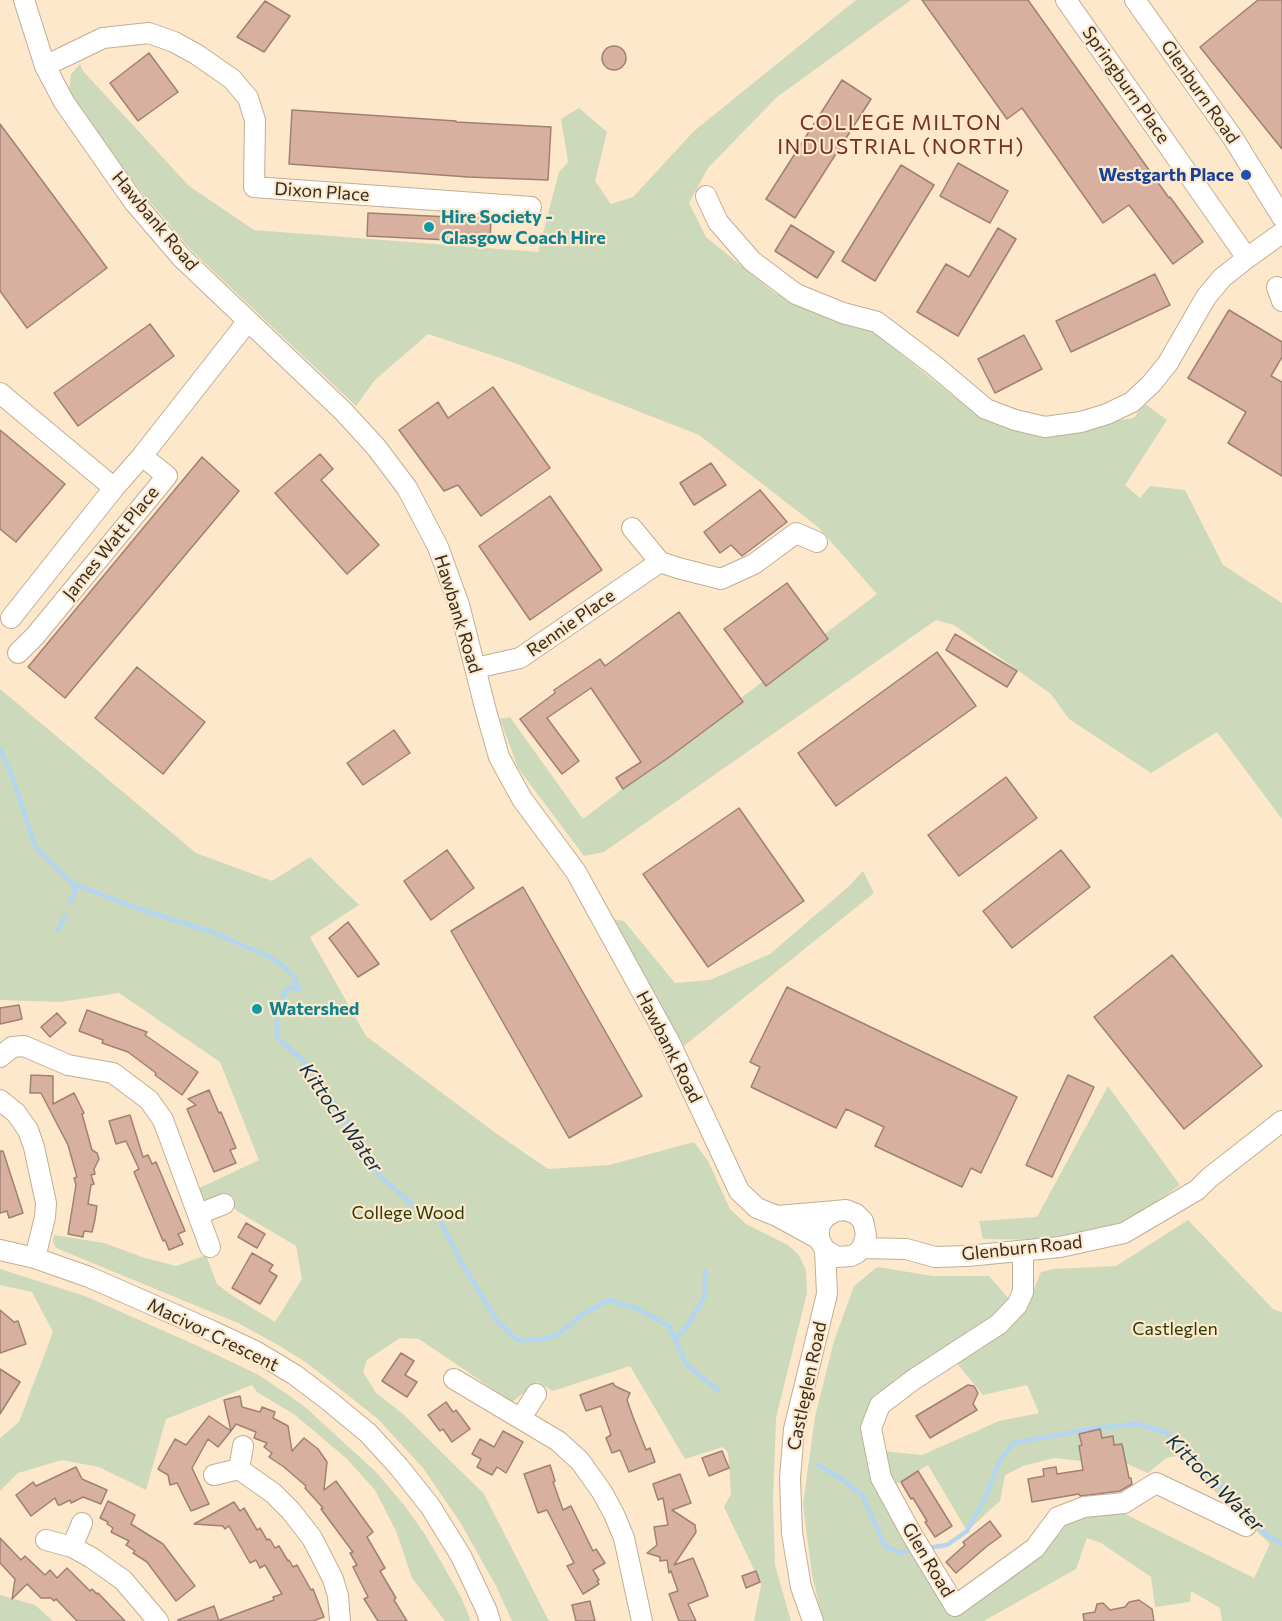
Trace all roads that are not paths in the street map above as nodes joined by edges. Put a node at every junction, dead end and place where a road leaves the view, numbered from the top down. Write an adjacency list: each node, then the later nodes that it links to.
1 (24, 0): 4 (street, Hawbank Road)
2 (1066, 0): 9 (street, Springburn Place)
3 (1135, 0): 7 (street, Glenburn Road)
4 (45, 66): 6 (street, Dixon Place); 10 (street, Hawbank Road)
5 (706, 196): 9 (street)
6 (531, 207)
7 (1282, 217)
8 (1282, 233): 9 (street)
9 (1247, 258)
10 (248, 321): 12 (street, James Watt Place); 20 (street, Hawbank Road)
11 (0, 393): 13 (street, James Watt Place)
12 (142, 456): 13 (street, James Watt Place); 18 (street, James Watt Place)
13 (114, 488): 17 (street, James Watt Place)
14 (632, 528): 16 (street)
15 (817, 542): 16 (street)
16 (660, 562): 20 (street, Rennie Place)
17 (5, 613): 18 (street, James Watt Place)
18 (35, 636): 19 (street, James Watt Place)
19 (18, 653)
20 (476, 668): 27 (street, Hawbank Road)
21 (0, 1057): 26 (street)
22 (0, 1100): 35 (street)
23 (1282, 1121): 33 (street, Glenburn Road)
24 (224, 1204): 26 (street)
25 (836, 1211): 27 (street); 28 (street); 29 (street)
26 (199, 1214): 30 (street)
27 (777, 1216): 29 (street, Hawbank Road)
28 (863, 1221): 31 (street, Glenburn Road); 34 (street)
29 (822, 1245): 34 (street); 36 (street, Castleglen Road)
30 (210, 1247)
31 (906, 1249): 33 (street, Glenburn Road); 34 (street, Glenburn Road)
32 (0, 1250): 35 (street, Macivor Crescent)
33 (1023, 1251): 44 (street, Glen Road)
34 (856, 1252): 36 (street, Castleglen Road)
35 (35, 1258): 49 (street, Macivor Crescent)
36 (827, 1294): 51 (street, Castleglen Road)
37 (454, 1379): 39 (street)
38 (536, 1394): 39 (street)
39 (521, 1418): 50 (street)
40 (243, 1446): 41 (street)
41 (239, 1469): 42 (street); 48 (street)
42 (214, 1475)
43 (82, 1523): 46 (street)
44 (1246, 1526)
45 (46, 1540): 46 (street)
46 (72, 1547): 47 (street)
47 (158, 1621)
48 (340, 1621)
49 (490, 1621)
50 (642, 1621)
51 (813, 1621)

